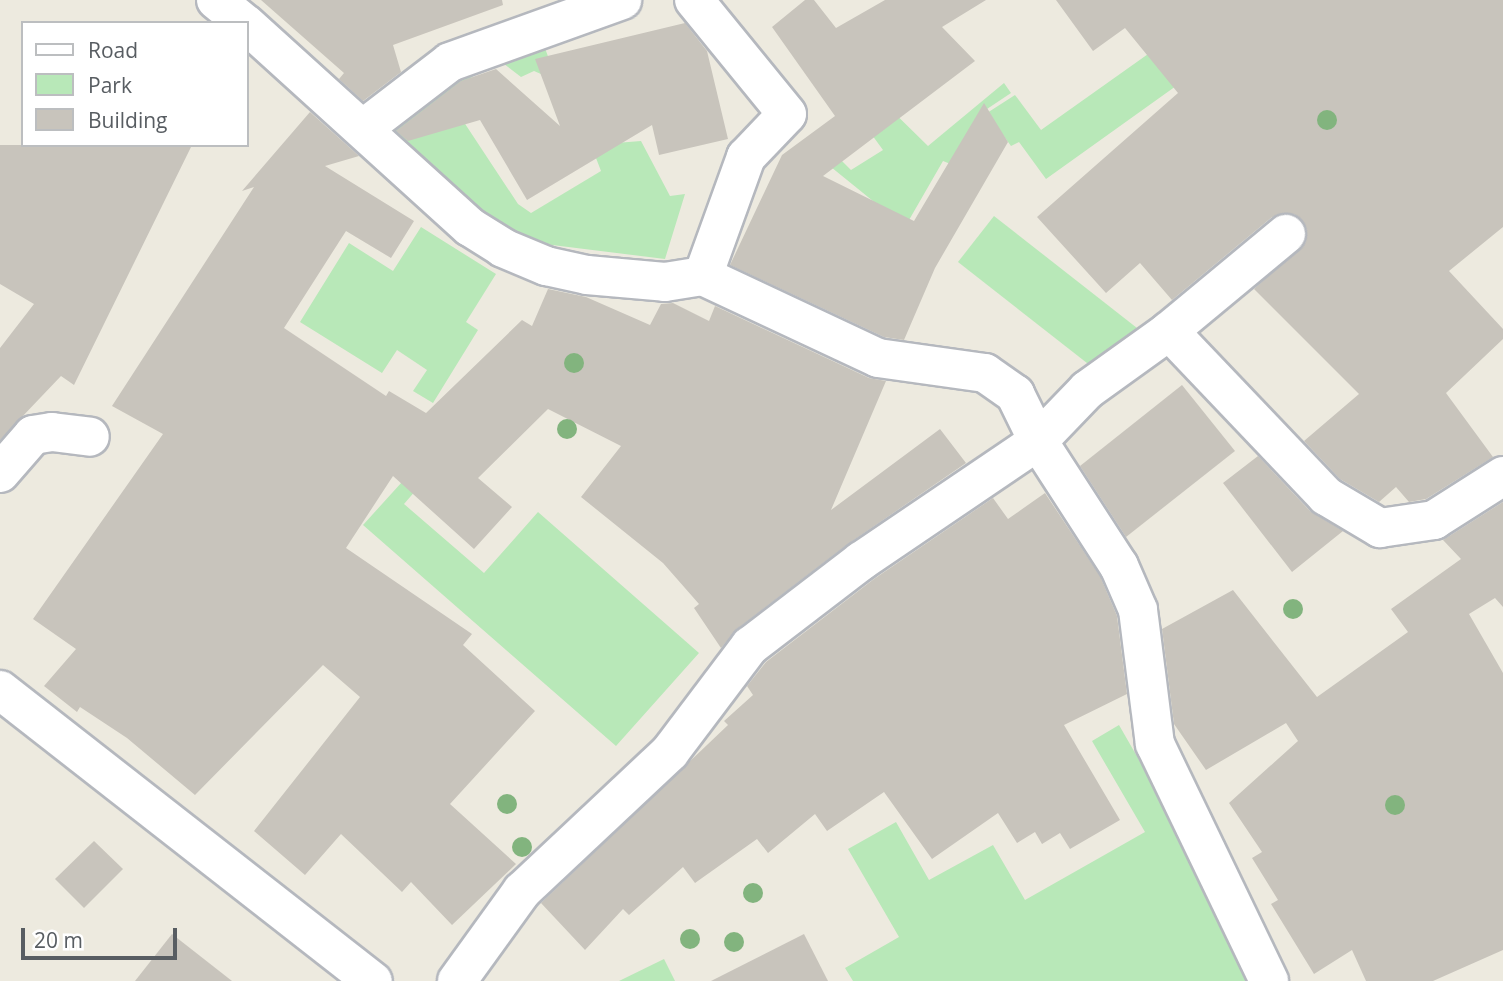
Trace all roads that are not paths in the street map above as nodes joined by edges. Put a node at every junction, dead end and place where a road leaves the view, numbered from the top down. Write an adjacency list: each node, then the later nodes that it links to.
1 (216, 0): 4 (street)
2 (622, 0): 6 (street)
3 (694, 0): 8 (street)
4 (241, 21)
5 (248, 27): 6 (street)
6 (364, 128): 8 (street)
7 (1286, 234): 9 (street)
8 (703, 276): 11 (street)
9 (1170, 331): 11 (street); 13 (street)
10 (90, 437): 12 (street)
11 (1038, 441): 16 (street); 17 (street)
12 (0, 473)
13 (1503, 476)
14 (0, 690): 15 (street)
15 (373, 981)
16 (457, 981)
17 (1269, 981)

